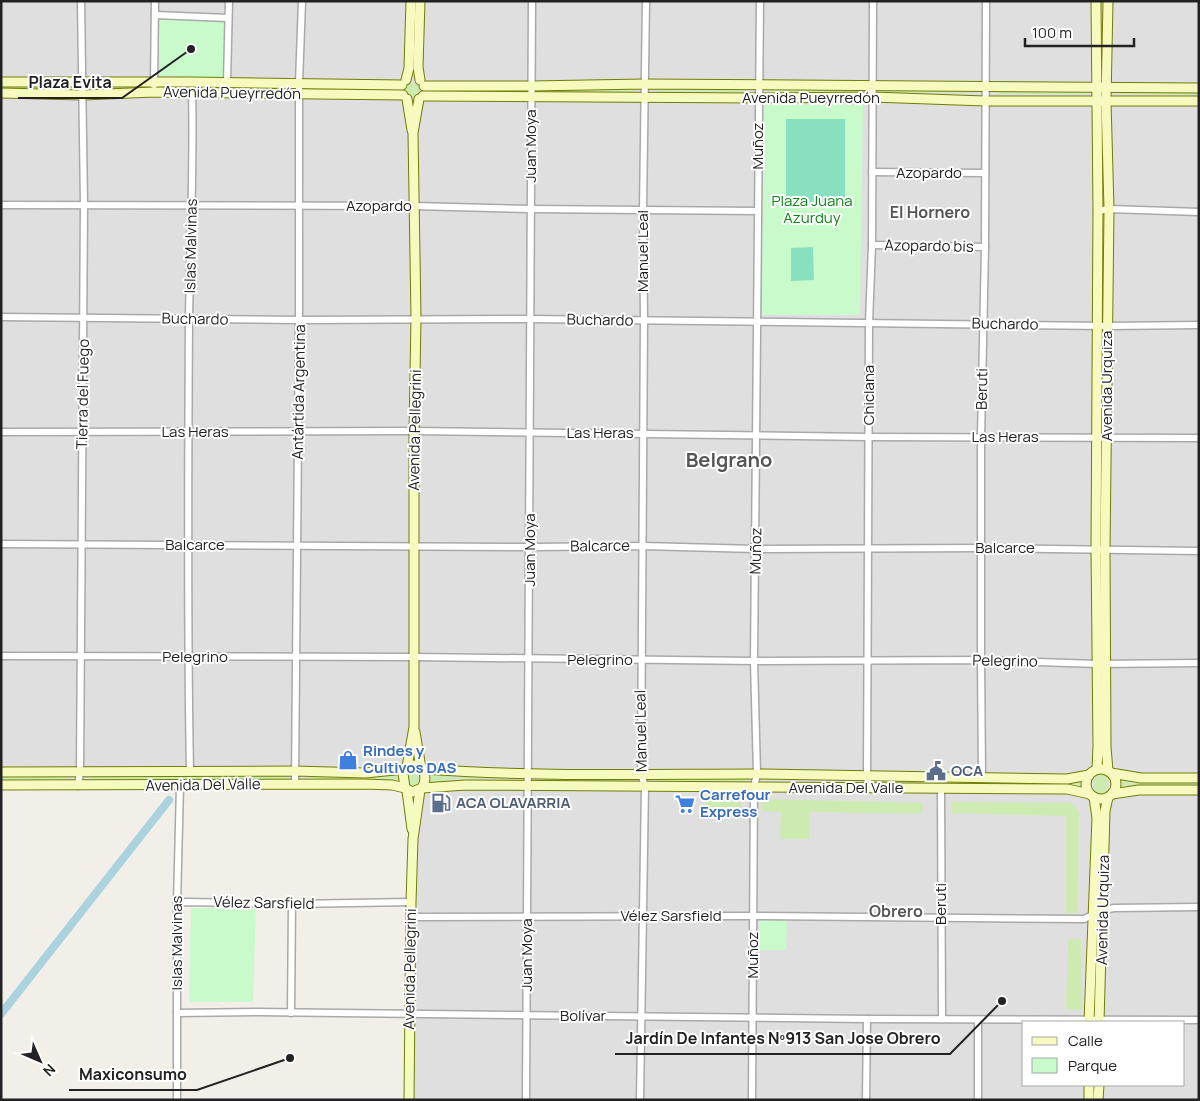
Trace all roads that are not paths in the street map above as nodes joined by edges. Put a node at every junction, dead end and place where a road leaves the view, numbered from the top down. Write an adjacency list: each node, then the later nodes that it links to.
1 (81, 1): 20 (street, Tierra del Fuego)
2 (155, 1): 14 (street)
3 (229, 1): 15 (street)
4 (302, 1): 21 (street, Antártida Argentina)
5 (411, 1): 22 (main road)
6 (420, 1): 23 (main road)
7 (532, 1): 27 (street, Juan Moya)
8 (646, 1): 25 (street, Manuel Leal)
9 (760, 1): 28 (street, Muñoz)
10 (873, 1): 29 (street, Chiclana)
11 (986, 1): 26 (street, Beruti)
12 (1096, 1): 30 (main road, Avenida Urquiza)
13 (1108, 1): 30 (main road, Avenida Urquiza)
14 (155, 16): 15 (street); 17 (street)
15 (228, 18): 19 (street)
16 (1, 82): 20 (main road, Avenida Pueyrredón)
17 (154, 82): 18 (main road, Avenida Pueyrredón); 20 (main road, Avenida Pueyrredón); 32 (street)
18 (191, 82): 19 (main road, Avenida Pueyrredón); 34 (street, Islas Malvinas)
19 (227, 82): 21 (main road, Avenida Pueyrredón)
20 (82, 83): 36 (street, Tierra del Fuego)
21 (300, 83): 24 (main road, Avenida Pueyrredón); 35 (street, Antártida Argentina)
22 (404, 83): 23 (main road); 24 (main road, Avenida Pueyrredón); 38 (main road)
23 (422, 83): 27 (main road, Avenida Pueyrredón); 41 (main road)
24 (363, 84): 37 (main road)
25 (644, 84): 27 (main road, Avenida Pueyrredón); 28 (main road, Avenida Pueyrredón); 40 (street, Manuel Leal)
26 (986, 85): 29 (main road, Avenida Pueyrredón); 30 (main road, Avenida Pueyrredón); 44 (street, Beruti)
27 (531, 86): 39 (street, Juan Moya)
28 (758, 86): 29 (main road, Avenida Pueyrredón); 42 (street, Muñoz)
29 (872, 86): 43 (street, Chiclana)
30 (1102, 86): 31 (main road, Avenida Pueyrredón); 45 (main road, Avenida Urquiza); 46 (main road, Avenida Urquiza)
31 (1199, 88)
32 (154, 92): 34 (main road, Avenida Pueyrredón); 36 (main road, Avenida Pueyrredón)
33 (1, 93): 36 (main road, Avenida Pueyrredón)
34 (192, 93): 35 (main road, Avenida Pueyrredón); 53 (street, Islas Malvinas)
35 (299, 94): 37 (main road, Avenida Pueyrredón); 55 (street, Antártida Argentina)
36 (83, 95): 51 (street, Tierra del Fuego)
37 (362, 95): 38 (main road, Avenida Pueyrredón)
38 (405, 97): 41 (main road); 48 (main road, Avenida Pellegrini)
39 (531, 97): 40 (main road, Avenida Pueyrredón); 41 (main road, Avenida Pueyrredón); 56 (street, Juan Moya)
40 (646, 97): 42 (main road, Avenida Pueyrredón); 57 (street, Manuel Leal)
41 (421, 98): 48 (main road, Avenida Pellegrini)
42 (758, 98): 43 (main road, Avenida Pueyrredón); 59 (street, Muñoz)
43 (872, 98): 44 (main road, Avenida Pueyrredón); 49 (street, Chiclana)
44 (985, 101): 45 (main road, Avenida Pueyrredón); 50 (street, Beruti)
45 (1096, 101): 46 (main road, Avenida Pueyrredón); 60 (main road, Avenida Urquiza)
46 (1106, 101): 47 (main road, Avenida Pueyrredón); 58 (main road, Avenida Urquiza)
47 (1199, 101)
48 (413, 133): 54 (main road, Avenida Pellegrini)
49 (872, 172): 50 (street, Azopardo); 62 (street, Chiclana)
50 (985, 173): 63 (street, Beruti)
51 (84, 204): 52 (street, Azopardo); 53 (street, Azopardo); 65 (street, Tierra del Fuego)
52 (1, 205)
53 (193, 206): 55 (street, Azopardo); 67 (street, Islas Malvinas)
54 (414, 206): 55 (street, Azopardo); 56 (street, Azopardo); 66 (main road, Avenida Pellegrini)
55 (299, 207): 69 (street, Antártida Argentina)
56 (531, 209): 57 (street, Azopardo); 68 (street, Juan Moya)
57 (643, 209): 59 (street, Azopardo); 70 (street, Manuel Leal)
58 (1109, 209): 60 (street); 61 (street); 76 (main road, Avenida Urquiza)
59 (758, 210): 71 (street, Muñoz)
60 (1098, 210): 75 (main road, Avenida Urquiza)
61 (1199, 212)
62 (872, 245): 63 (street, Azopardo bis); 72 (street, Chiclana)
63 (985, 247): 73 (street, Beruti)
64 (1, 317): 65 (street, Buchardo)
65 (84, 318): 67 (street, Buchardo); 79 (street, Tierra del Fuego)
66 (416, 318): 68 (street, Buchardo); 69 (street, Buchardo); 81 (main road, Avenida Pellegrini)
67 (189, 319): 69 (street, Buchardo); 77 (street, Islas Malvinas)
68 (531, 319): 70 (street, Buchardo); 82 (street, Juan Moya)
69 (299, 320): 80 (street, Antártida Argentina)
70 (644, 321): 71 (street, Buchardo); 83 (street, Manuel Leal)
71 (758, 321): 72 (street, Buchardo); 84 (street, Muñoz)
72 (869, 323): 73 (street, Buchardo); 85 (street, Chiclana)
73 (983, 324): 75 (street, Buchardo); 86 (street, Beruti)
74 (1199, 325): 76 (street, Buchardo)
75 (1096, 326): 76 (street, Buchardo); 87 (main road, Avenida Urquiza)
76 (1107, 326): 88 (main road, Avenida Urquiza)
77 (190, 431): 79 (street, Las Heras); 80 (street, Las Heras); 92 (street, Islas Malvinas)
78 (1, 432): 79 (street, Las Heras)
79 (82, 432): 91 (street, Tierra del Fuego)
80 (298, 432): 81 (street, Las Heras); 93 (street, Antártida Argentina)
81 (414, 432): 82 (street, Las Heras); 94 (main road, Avenida Pellegrini)
82 (529, 433): 83 (street, Las Heras); 96 (street, Juan Moya)
83 (643, 434): 84 (street, Las Heras); 95 (street, Manuel Leal)
84 (756, 435): 85 (street, Las Heras); 99 (street, Muñoz)
85 (869, 436): 86 (street, Las Heras); 97 (street, Chiclana)
86 (981, 437): 87 (street, Las Heras); 98 (street, Beruti)
87 (1096, 437): 88 (street, Las Heras); 100 (main road, Avenida Urquiza)
88 (1107, 437): 89 (street, Las Heras); 100 (main road, Avenida Urquiza)
89 (1199, 438)
90 (1, 544): 91 (street, Balcarce)
91 (81, 544): 92 (street, Balcarce); 103 (street, Tierra del Fuego)
92 (189, 545): 93 (street, Balcarce); 106 (street, Islas Malvinas)
93 (297, 545): 94 (street, Balcarce); 104 (street, Antártida Argentina)
94 (414, 545): 96 (street, Balcarce); 105 (main road, Avenida Pellegrini)
95 (643, 546): 96 (street, Balcarce); 99 (street, Balcarce); 108 (street, Manuel Leal)
96 (530, 547): 107 (street, Juan Moya)
97 (868, 548): 98 (street, Balcarce); 99 (street, Balcarce); 109 (street, Chiclana)
98 (982, 548): 100 (street, Balcarce); 110 (street, Beruti)
99 (756, 549): 111 (street, Muñoz)
100 (1100, 549): 101 (street, Balcarce); 113 (main road, Avenida Urquiza)
101 (1199, 550)
102 (1, 656): 103 (street, Pelegrino)
103 (80, 656): 106 (street, Pelegrino); 121 (street, Tierra del Fuego)
104 (296, 657): 105 (street, Pelegrino); 106 (street, Pelegrino); 119 (street, Antártida Argentina)
105 (414, 657): 107 (street, Pelegrino); 114 (main road, Avenida Pellegrini)
106 (188, 658): 118 (street, Islas Malvinas)
107 (529, 660): 108 (street, Pelegrino); 123 (street, Juan Moya)
108 (640, 660): 111 (street, Pelegrino); 124 (street, Manuel Leal)
109 (868, 660): 110 (street, Pelegrino); 111 (street, Pelegrino); 127 (street, Chiclana)
110 (980, 660): 113 (street, Pelegrino); 128 (street, Beruti)
111 (754, 661): 125 (street, Muñoz)
112 (1199, 663): 113 (street, Pelegrino)
113 (1101, 664): 117 (main road); 122 (main road, Avenida Urquiza)
114 (414, 727): 115 (main road, Avenida Pellegrini); 116 (main road, Avenida Pellegrini)
115 (406, 768): 116 (main road); 119 (main road, Avenida Del Valle); 138 (main road)
116 (422, 768): 123 (main road, Avenida Del Valle); 139 (main road)
117 (1097, 769): 122 (main road); 126 (main road)
118 (190, 771): 119 (main road, Avenida Del Valle); 121 (main road, Avenida Del Valle)
119 (296, 771): 130 (street, Antártida Argentina)
120 (1, 772): 121 (main road, Avenida Del Valle)
121 (80, 772): 132 (street, Tierra del Fuego)
122 (1110, 772): 129 (main road); 143 (main road)
123 (529, 774): 124 (main road, Avenida Del Valle); 134 (street, Juan Moya)
124 (641, 774): 125 (main road, Avenida Del Valle); 135 (street, Manuel Leal)
125 (756, 774): 127 (main road, Avenida Del Valle); 136 (street, Muñoz)
126 (1089, 775): 128 (main road, Avenida Del Valle); 142 (main road)
127 (868, 776): 128 (main road, Avenida Del Valle); 137 (street, Chiclana)
128 (982, 777)
129 (1199, 778)
130 (295, 784): 133 (main road, Avenida Del Valle); 138 (main road, Avenida Del Valle)
131 (1, 786): 132 (main road, Avenida Del Valle)
132 (78, 786): 133 (main road, Avenida Del Valle)
133 (180, 786): 146 (street, Islas Malvinas)
134 (529, 786): 135 (main road, Avenida Del Valle); 139 (main road, Avenida Del Valle); 150 (street, Juan Moya)
135 (645, 786): 136 (main road, Avenida Del Valle); 154 (street, Manuel Leal)
136 (754, 788): 137 (main road, Avenida Del Valle); 151 (street, Muñoz)
137 (869, 788): 140 (main road, Avenida Del Valle)
138 (406, 789): 139 (main road); 144 (main road, Avenida Pellegrini)
139 (421, 789): 144 (main road, Avenida Pellegrini)
140 (941, 789): 142 (main road, Avenida Del Valle); 155 (street, Beruti)
141 (1199, 790): 143 (main road)
142 (1092, 796): 143 (main road); 152 (main road, Avenida Urquiza)
143 (1110, 796): 149 (main road, Avenida Urquiza)
144 (413, 839): 145 (main road, Avenida Pellegrini)
145 (411, 902): 147 (street, Vélez Sarsfield); 153 (main road, Avenida Pellegrini)
146 (177, 903): 147 (street, Vélez Sarsfield); 156 (street, Islas Malvinas)
147 (292, 904): 157 (street)
148 (1199, 907): 149 (street, Vélez Sarsfield)
149 (1103, 910): 152 (street, Vélez Sarsfield); 166 (main road, Avenida Urquiza)
150 (527, 916): 153 (street, Vélez Sarsfield); 154 (street, Vélez Sarsfield); 159 (street, Juan Moya)
151 (753, 916): 154 (street, Vélez Sarsfield); 155 (street, Vélez Sarsfield); 161 (street, Muñoz)
152 (1092, 916): 155 (street, Vélez Sarsfield); 166 (main road, Avenida Urquiza)
153 (410, 917): 158 (main road, Avenida Pellegrini)
154 (644, 917): 160 (street, Manuel Leal)
155 (941, 918): 162 (street, Beruti)
156 (177, 1013): 157 (street, Bolívar); 169 (street, Islas Malvinas)
157 (292, 1013): 158 (street, Bolívar)
158 (409, 1015): 159 (street, Bolívar); 170 (main road, Avenida Pellegrini)
159 (527, 1016): 160 (street, Bolívar); 171 (street, Juan Moya)
160 (640, 1016): 161 (street, Bolívar); 172 (street, Manuel Leal)
161 (754, 1017): 163 (street, Bolívar); 173 (street, Muñoz)
162 (942, 1018): 163 (street, Bolívar); 164 (street, Bolívar)
163 (867, 1019): 174 (street)
164 (978, 1020): 166 (street, Bolívar); 175 (street)
165 (1199, 1020): 166 (street, Bolívar)
166 (1094, 1021)
167 (1089, 1086): 176 (main road)
168 (1099, 1086): 177 (main road)
169 (177, 1100)
170 (409, 1100)
171 (526, 1100)
172 (640, 1100)
173 (752, 1100)
174 (866, 1100)
175 (978, 1100)
176 (1089, 1100)
177 (1098, 1100)

